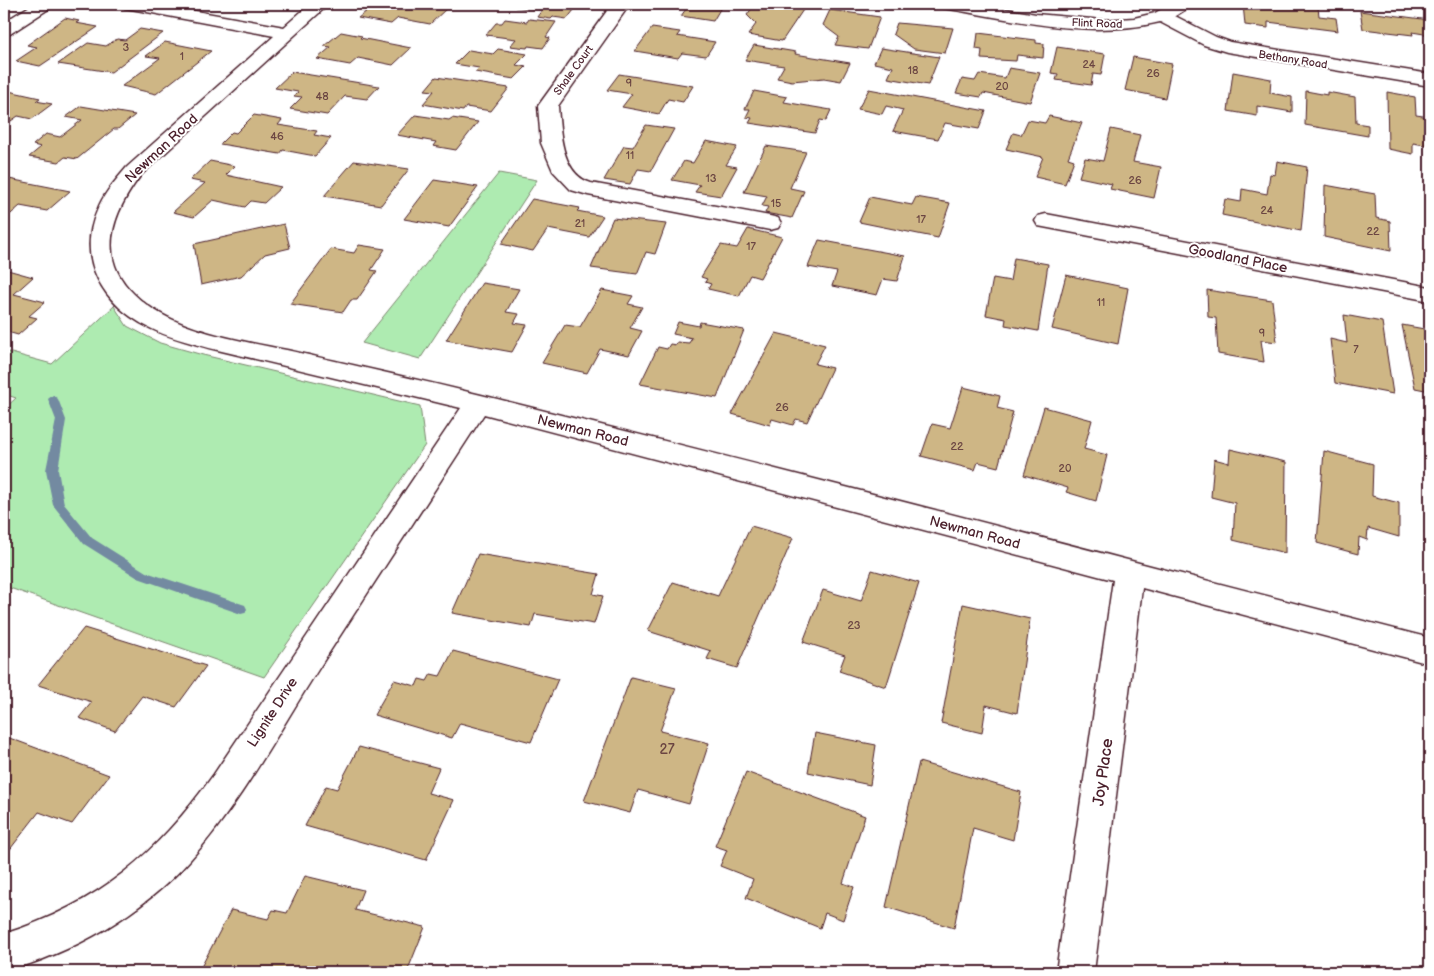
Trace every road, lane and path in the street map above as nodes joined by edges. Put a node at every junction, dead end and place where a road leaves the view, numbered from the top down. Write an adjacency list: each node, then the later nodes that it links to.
1 (44, 4): 8 (street)
2 (131, 4): 9 (street)
3 (320, 4): 9 (street, Newman Road)
4 (621, 4): 12 (street, Shale Court)
5 (949, 4): 7 (street, Flint Road)
6 (1182, 4): 7 (street, Flint Road)
7 (1162, 16): 10 (street, Bethany Road)
8 (4, 30)
9 (287, 33): 14 (street, Newman Road)
10 (1430, 80)
11 (1046, 221): 13 (street, Goodland Place)
12 (770, 223)
13 (1430, 294)
14 (478, 403): 15 (street, Newman Road); 17 (street, Lignite Drive)
15 (1129, 573): 16 (street, Newman Road); 18 (street, Joy Place)
16 (1430, 651)
17 (4, 953)
18 (1075, 972)

